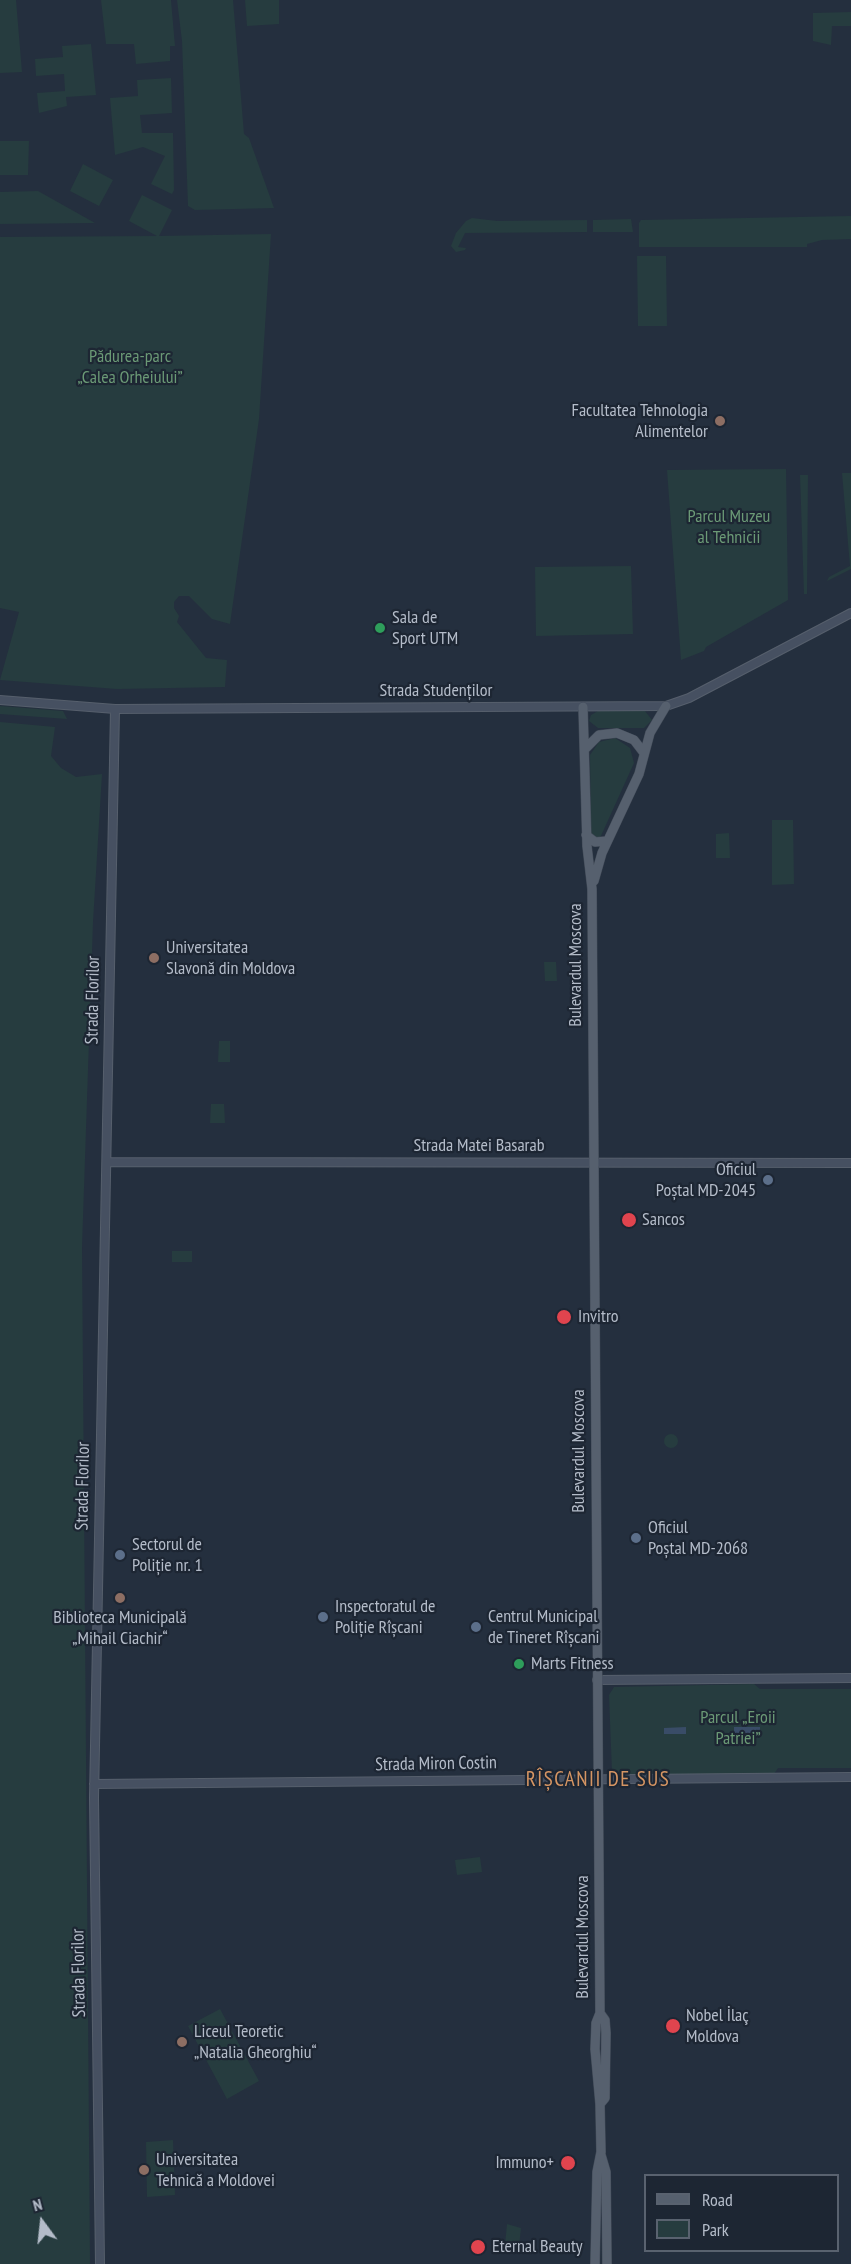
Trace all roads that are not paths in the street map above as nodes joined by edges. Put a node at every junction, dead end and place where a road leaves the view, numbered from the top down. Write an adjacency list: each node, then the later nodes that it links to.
1 (851, 614): 3 (main road, Strada Studenților)
2 (0, 700): 5 (main road, Strada Studenților)
3 (666, 706): 4 (main road, Strada Studenților); 7 (main road, Bulevardul Moscova)
4 (583, 707): 5 (main road, Strada Studenților); 6 (main road, Bulevardul Moscova)
5 (115, 709): 11 (main road, Strada Florilor)
6 (585, 749): 7 (main road); 8 (main road, Bulevardul Moscova)
7 (644, 753): 9 (main road, Bulevardul Moscova)
8 (586, 835): 9 (main road); 10 (main road, Bulevardul Moscova)
9 (607, 841): 10 (main road, Bulevardul Moscova)
10 (592, 889): 12 (main road, Bulevardul Moscova)
11 (108, 1162): 12 (main road, Strada Matei Basarab); 18 (main road, Strada Florilor)
12 (594, 1163): 13 (main road, Strada Matei Basarab); 15 (main road, Bulevardul Moscova)
13 (851, 1163)
14 (851, 1678): 15 (main road)
15 (597, 1680): 17 (main road, Bulevardul Moscova)
16 (851, 1777): 17 (main road, Strada Miron Costin)
17 (598, 1779): 18 (main road, Strada Miron Costin); 19 (main road, Bulevardul Moscova)
18 (94, 1784): 20 (main road, Strada Florilor)
19 (601, 2152): 21 (main road, Bulevardul Moscova); 22 (main road, Bulevardul Moscova)
20 (100, 2264)
21 (596, 2264)
22 (607, 2264)

